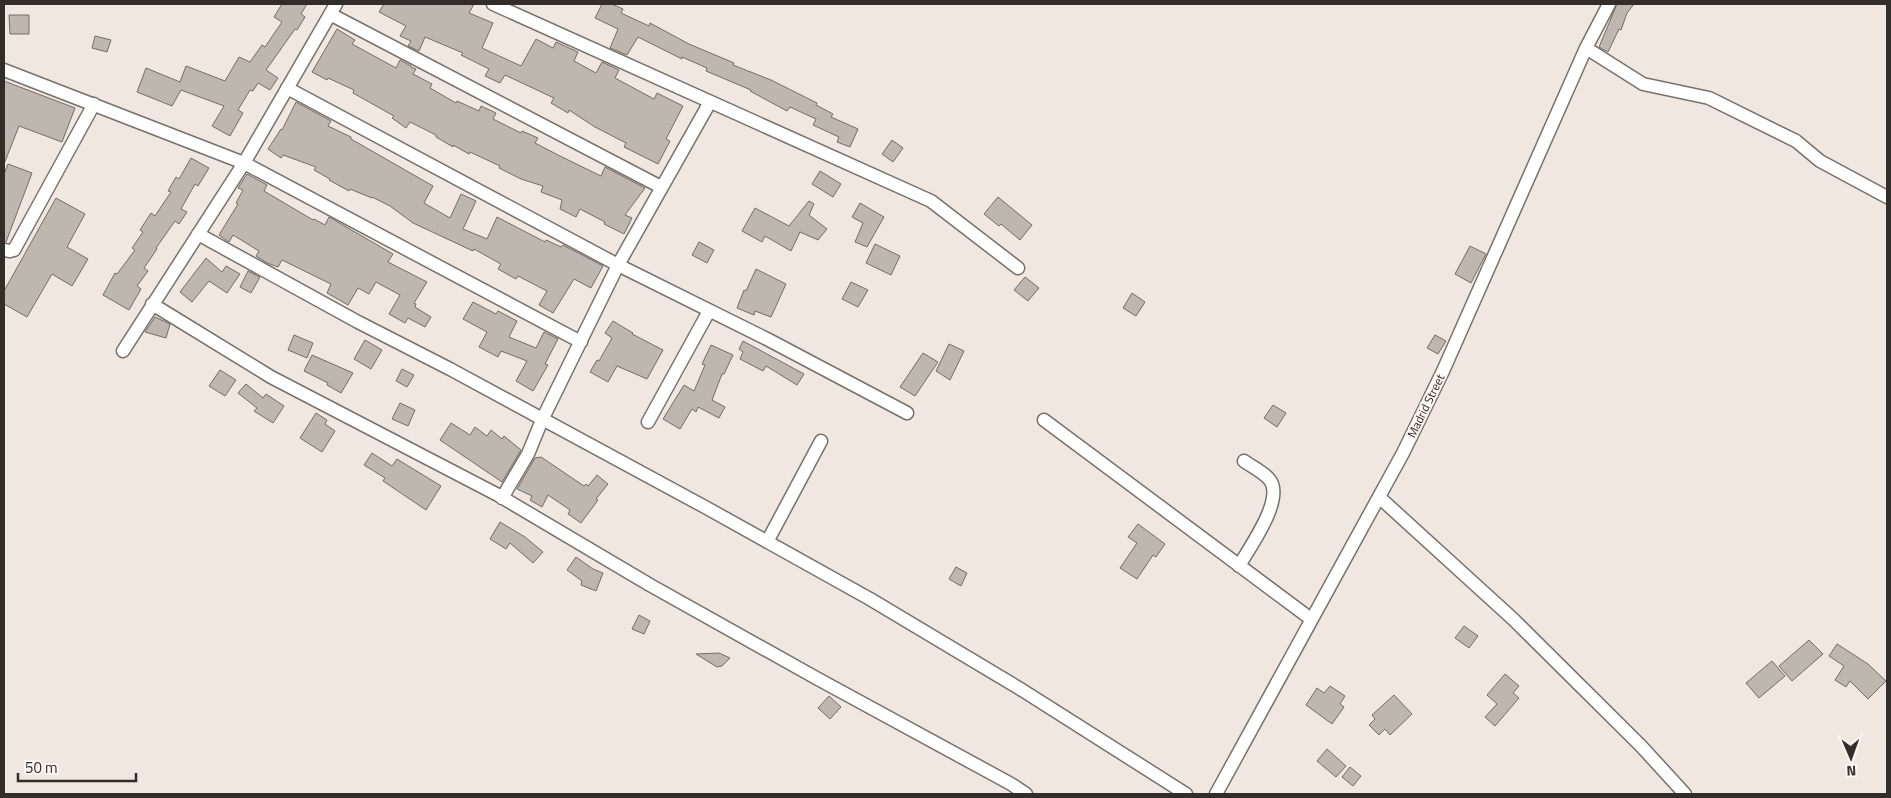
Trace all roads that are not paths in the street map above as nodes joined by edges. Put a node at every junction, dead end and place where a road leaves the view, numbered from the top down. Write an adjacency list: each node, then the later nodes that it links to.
1 (493, 4): 7 (street)
2 (1609, 4): 4 (street, Madrid Street)
3 (333, 9): 6 (street); 10 (street)
4 (1586, 48): 11 (street); 26 (street, Madrid Street)
5 (4, 70): 8 (street)
6 (287, 88): 9 (street); 14 (street)
7 (710, 102): 10 (street); 15 (street)
8 (94, 104): 9 (street); 13 (street)
9 (244, 162): 12 (street); 18 (street)
10 (660, 187): 14 (street)
11 (1887, 197)
12 (198, 234): 16 (street); 21 (street)
13 (4, 250)
14 (618, 265): 17 (street); 18 (street)
15 (1018, 268)
16 (152, 304): 19 (street); 27 (street)
17 (709, 311): 20 (street); 23 (street)
18 (581, 342): 21 (street)
19 (123, 350)
20 (907, 413)
21 (542, 420): 27 (street); 28 (street)
22 (1044, 420): 29 (street)
23 (648, 422)
24 (822, 440): 28 (street)
25 (1244, 461): 29 (street)
26 (1379, 497): 30 (street, Madrid Street); 34 (street)
27 (502, 498): 31 (street)
28 (767, 542): 32 (street)
29 (1239, 566): 30 (street)
30 (1311, 619): 33 (street, Madrid Street)
31 (1026, 794)
32 (1186, 794)
33 (1216, 794)
34 (1685, 794)

